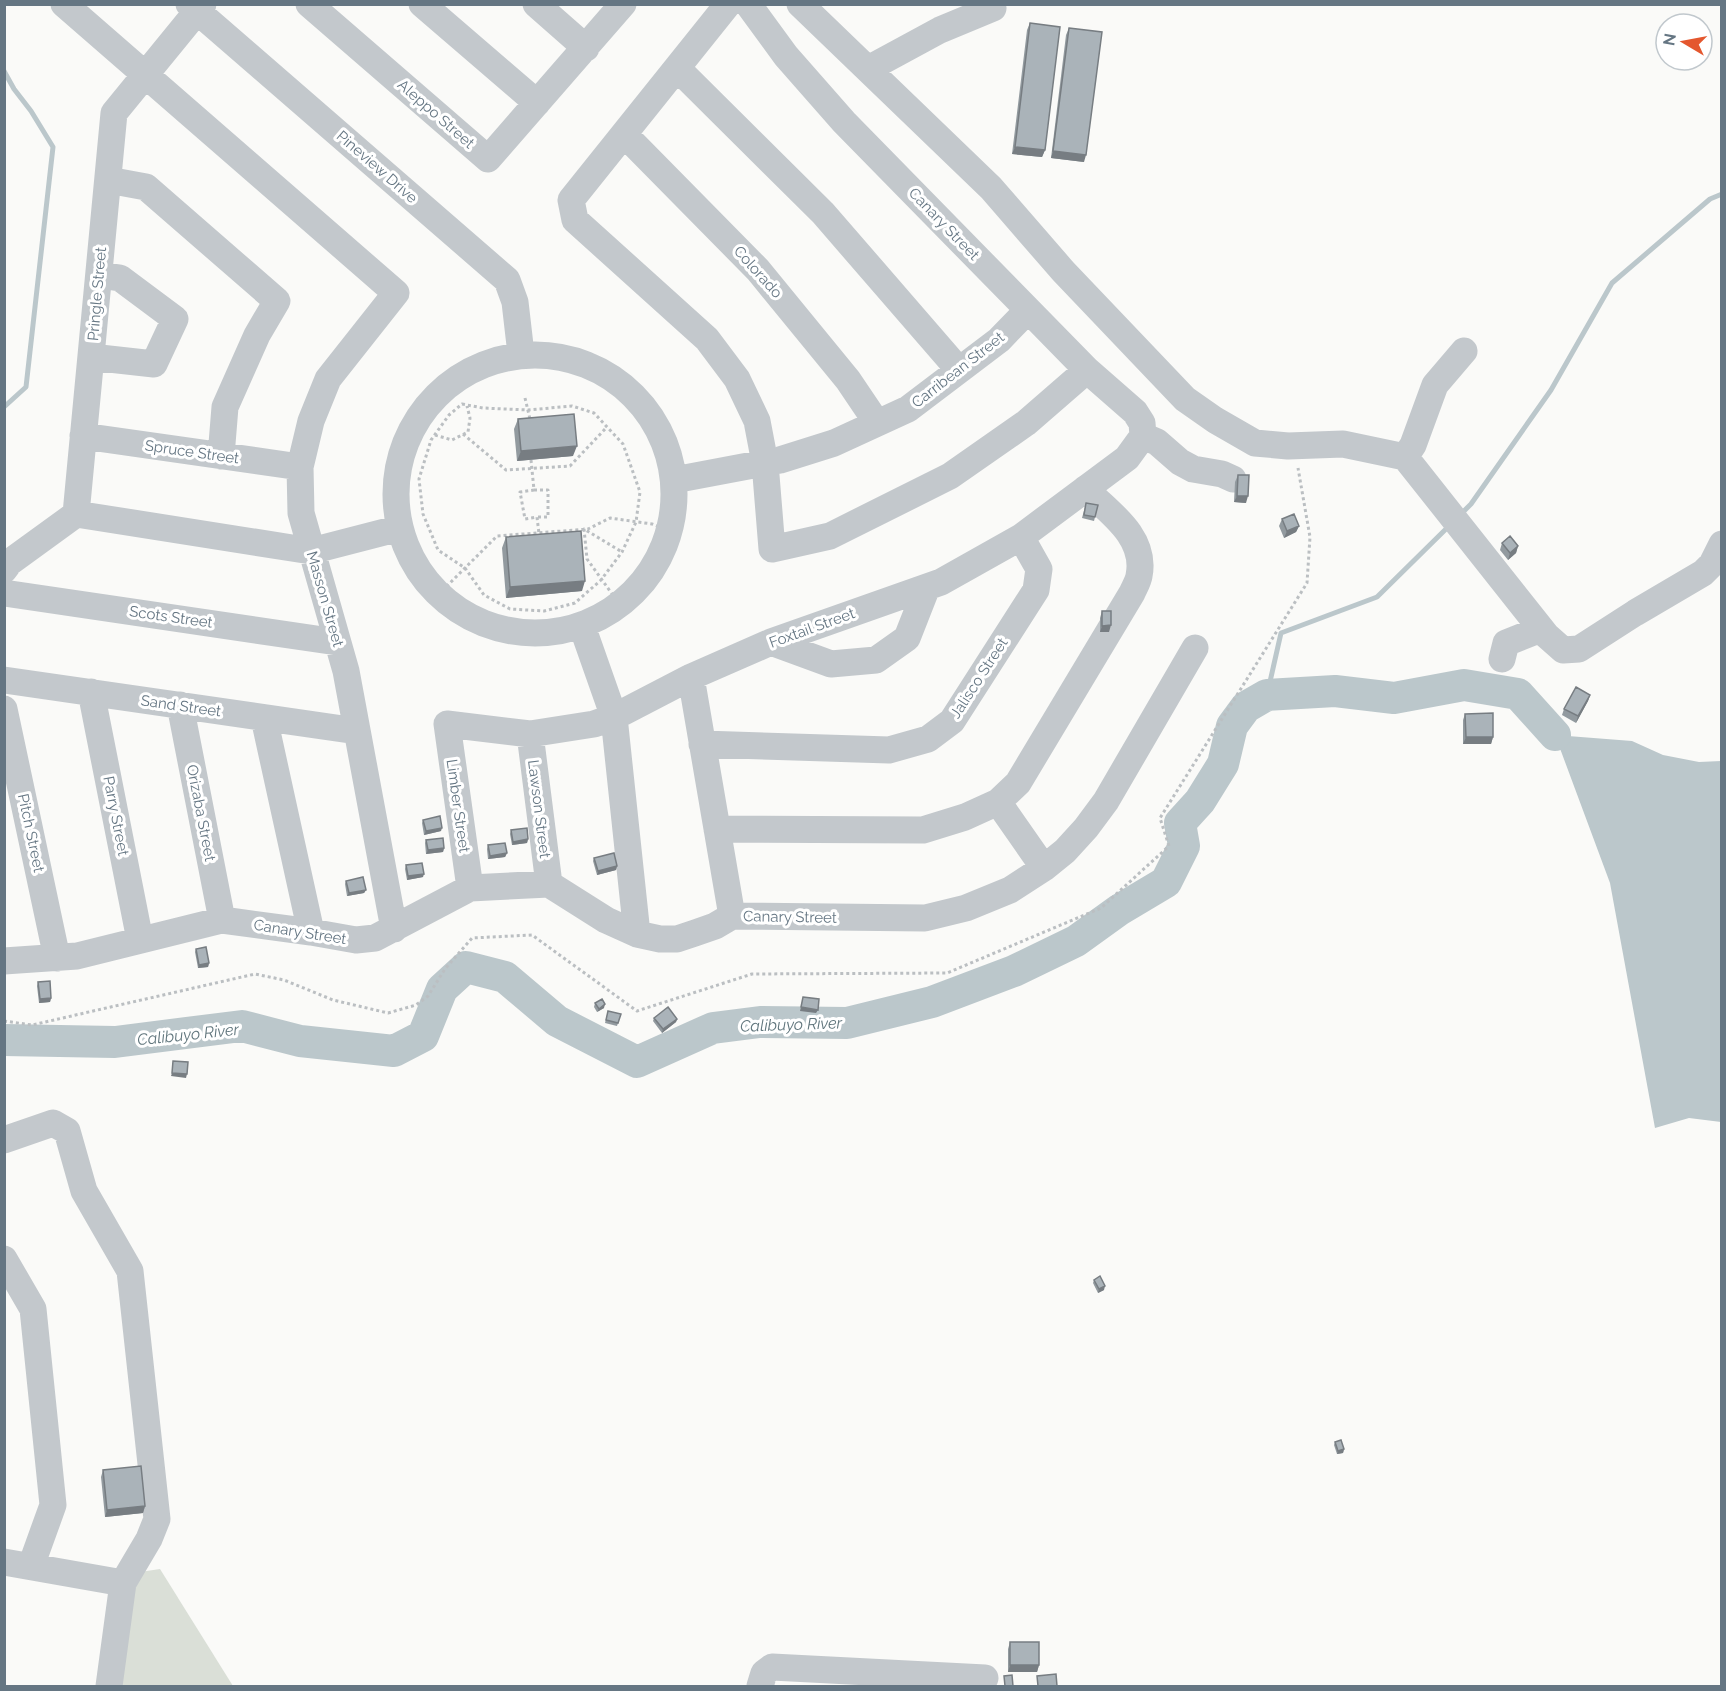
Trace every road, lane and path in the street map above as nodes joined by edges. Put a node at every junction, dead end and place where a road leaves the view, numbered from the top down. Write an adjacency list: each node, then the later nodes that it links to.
1 (64, 4): 14 (street)
2 (309, 4): 15 (street, Aleppo Street)
3 (422, 4): 15 (street)
4 (536, 4): 11 (street)
5 (623, 4): 11 (street, Aleppo Street)
6 (728, 4): 12 (street)
7 (748, 4): 19 (street, Canary Street)
8 (800, 4): 13 (street)
9 (196, 7): 14 (street, Pringle Street); 21 (street, Pineview Drive)
10 (993, 8): 13 (street)
11 (586, 48): 15 (street, Aleppo Street)
12 (677, 68): 16 (street); 23 (street)
13 (868, 69): 35 (street)
14 (146, 74): 17 (street, Pringle Street); 40 (street, Masson Street)
15 (537, 103)
16 (624, 134): 28 (street, Colorado); 39 (street)
17 (108, 180): 18 (street, Pringle Street); 36 (street)
18 (99, 275): 22 (street, Pringle Street); 22 (street)
19 (1028, 310): 23 (street, Carribean Street); 24 (street, Canary Street)
20 (1464, 351): 38 (street)
21 (521, 354): 43 (street); 49 (street)
22 (91, 357): 33 (street, Pringle Street)
23 (959, 370): 28 (street, Carribean Street)
24 (1087, 370): 34 (street, Canary Street); 39 (street)
25 (525, 398): 27 (path)
26 (467, 405): 27 (path); 31 (path); 32 (path)
27 (528, 411): 29 (path); 30 (path)
28 (877, 423): 39 (street, Carribean Street)
29 (532, 427)
30 (607, 427): 41 (path); 48 (path)
31 (463, 434): 32 (path); 41 (path)
32 (435, 435): 58 (path)
33 (84, 436): 36 (street, Spruce Street); 46 (street, Pringle Street)
34 (1143, 436): 42 (street); 44 (street, Foxtail Street)
35 (1288, 446): 38 (street); 95 (path)
36 (220, 456): 40 (street, Spruce Street)
37 (531, 460): 41 (path)
38 (1408, 460): 66 (street)
39 (765, 463): 43 (street, Carribean Street)
40 (300, 467): 56 (street, Masson Street)
41 (533, 468): 45 (path)
42 (1233, 479)
43 (674, 480): 51 (street)
44 (1085, 489): 53 (street, Foxtail Street); 82 (street)
45 (534, 490): 47 (path); 47 (path)
46 (76, 514): 56 (street); 59 (street)
47 (537, 517): 52 (path)
48 (636, 522): 50 (path); 51 (path); 57 (path)
49 (400, 528): 56 (street); 63 (street)
50 (584, 529): 52 (path); 57 (path); 60 (path)
51 (670, 531): 64 (street)
52 (539, 533): 55 (path); 58 (path)
53 (1021, 537): 61 (street, Foxtail Street); 81 (street, Jalisco Street)
54 (1722, 544): 66 (street)
55 (538, 545)
56 (311, 551): 67 (street, Masson Street)
57 (622, 552): 60 (path)
58 (465, 568): 60 (path); 63 (path)
59 (4, 570)
60 (601, 580): 64 (path)
61 (927, 587): 68 (street, Foxtail Street); 68 (street)
62 (4, 593): 67 (street, Scots Street)
63 (438, 595): 65 (street)
64 (620, 605): 65 (street)
65 (582, 626): 76 (street)
66 (1541, 629): 70 (street)
67 (337, 642): 79 (street, Masson Street)
68 (771, 642): 71 (street, Foxtail Street)
69 (1195, 648): 84 (street, Canary Street)
70 (1502, 659)
71 (691, 677): 76 (street, Foxtail Street); 81 (street)
72 (4, 680): 73 (street, Sand Street)
73 (91, 692): 74 (street, Sand Street); 92 (street, Parry Street)
74 (180, 705): 77 (street, Sand Street); 88 (street, Orizaba Street)
75 (4, 709): 93 (street, Pitch Street)
76 (614, 717): 80 (street, Foxtail Street); 91 (street)
77 (264, 718): 79 (street, Sand Street); 90 (street)
78 (447, 724): 80 (street, Foxtail Street); 86 (street, Limber Street)
79 (357, 731): 89 (street, Masson Street)
80 (530, 734): 85 (street, Lawson Street)
81 (702, 744): 83 (street)
82 (998, 802): 83 (street); 84 (street)
83 (717, 829): 87 (street)
84 (1044, 868): 87 (street, Canary Street)
85 (549, 884): 86 (street, Canary Street); 91 (street, Canary Street)
86 (470, 888): 89 (street, Canary Street)
87 (732, 916): 91 (street, Canary Street)
88 (222, 920): 90 (street, Canary Street); 92 (street, Canary Street)
89 (394, 929): 90 (street, Canary Street)
90 (311, 932)
91 (637, 934)
92 (140, 940): 93 (street, Canary Street)
93 (57, 958): 94 (street, Canary Street)
94 (4, 961)
95 (4, 1021)
96 (4, 1140): 100 (street)
97 (4, 1259): 99 (street)
98 (4, 1563): 99 (street)
99 (31, 1566): 100 (street)
100 (123, 1583): 104 (street)
101 (838, 1678): 103 (street); 105 (street)
102 (985, 1678): 103 (street)
103 (944, 1681)
104 (109, 1686)
105 (760, 1686)

